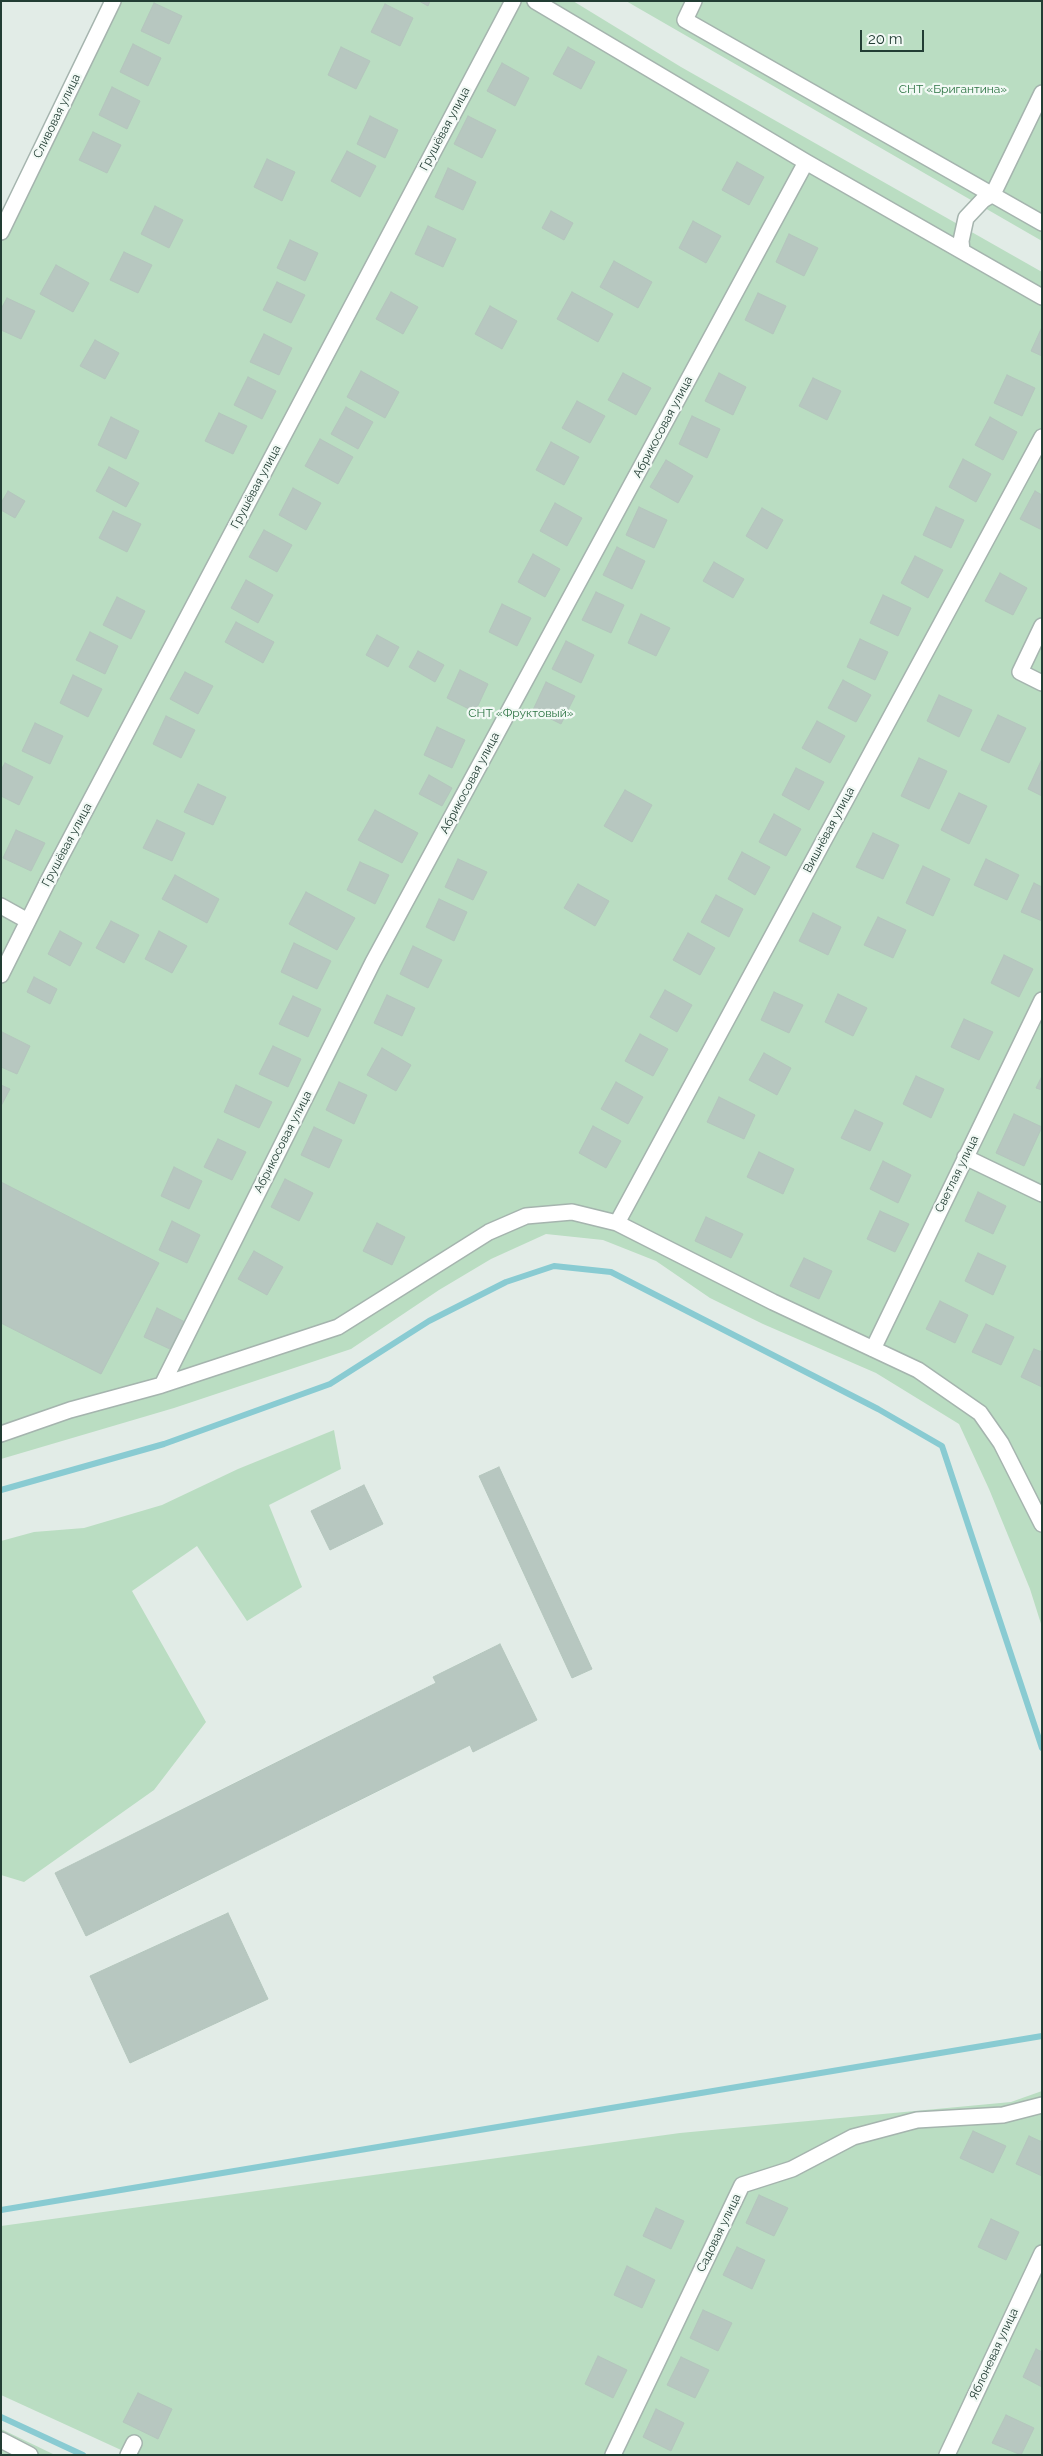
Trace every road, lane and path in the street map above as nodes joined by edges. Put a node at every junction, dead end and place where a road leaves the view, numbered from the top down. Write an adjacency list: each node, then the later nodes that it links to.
1 (113, 1): 9 (street, Сливовая улица)
2 (513, 1): 16 (street, Грушёвая улица)
3 (535, 1): 6 (street)
4 (694, 1): 7 (street)
5 (1042, 93): 7 (street)
6 (806, 162): 10 (street); 23 (street, Абрикосовая улица)
7 (993, 194): 8 (street); 10 (street)
8 (1042, 224)
9 (1, 232)
10 (962, 251): 11 (street)
11 (1042, 297)
12 (1042, 437): 21 (street, Вишнёвая улица)
13 (1042, 626): 14 (street)
14 (1042, 683)
15 (1, 906): 16 (street)
16 (28, 921): 17 (street, Грушёвая улица)
17 (1, 975)
18 (1042, 1000): 19 (street, Светлая улица)
19 (965, 1157): 20 (street); 22 (street, Светлая улица)
20 (1042, 1194)
21 (617, 1223): 22 (street); 23 (street)
22 (872, 1349): 25 (street)
23 (162, 1385): 24 (street)
24 (1, 1434)
25 (1042, 1524)
26 (1042, 2105): 30 (street, Садовая улица)
27 (1042, 2253): 31 (street, Яблоневая улица)
28 (1, 2440): 29 (street)
29 (30, 2455)
30 (613, 2455)
31 (947, 2455)

